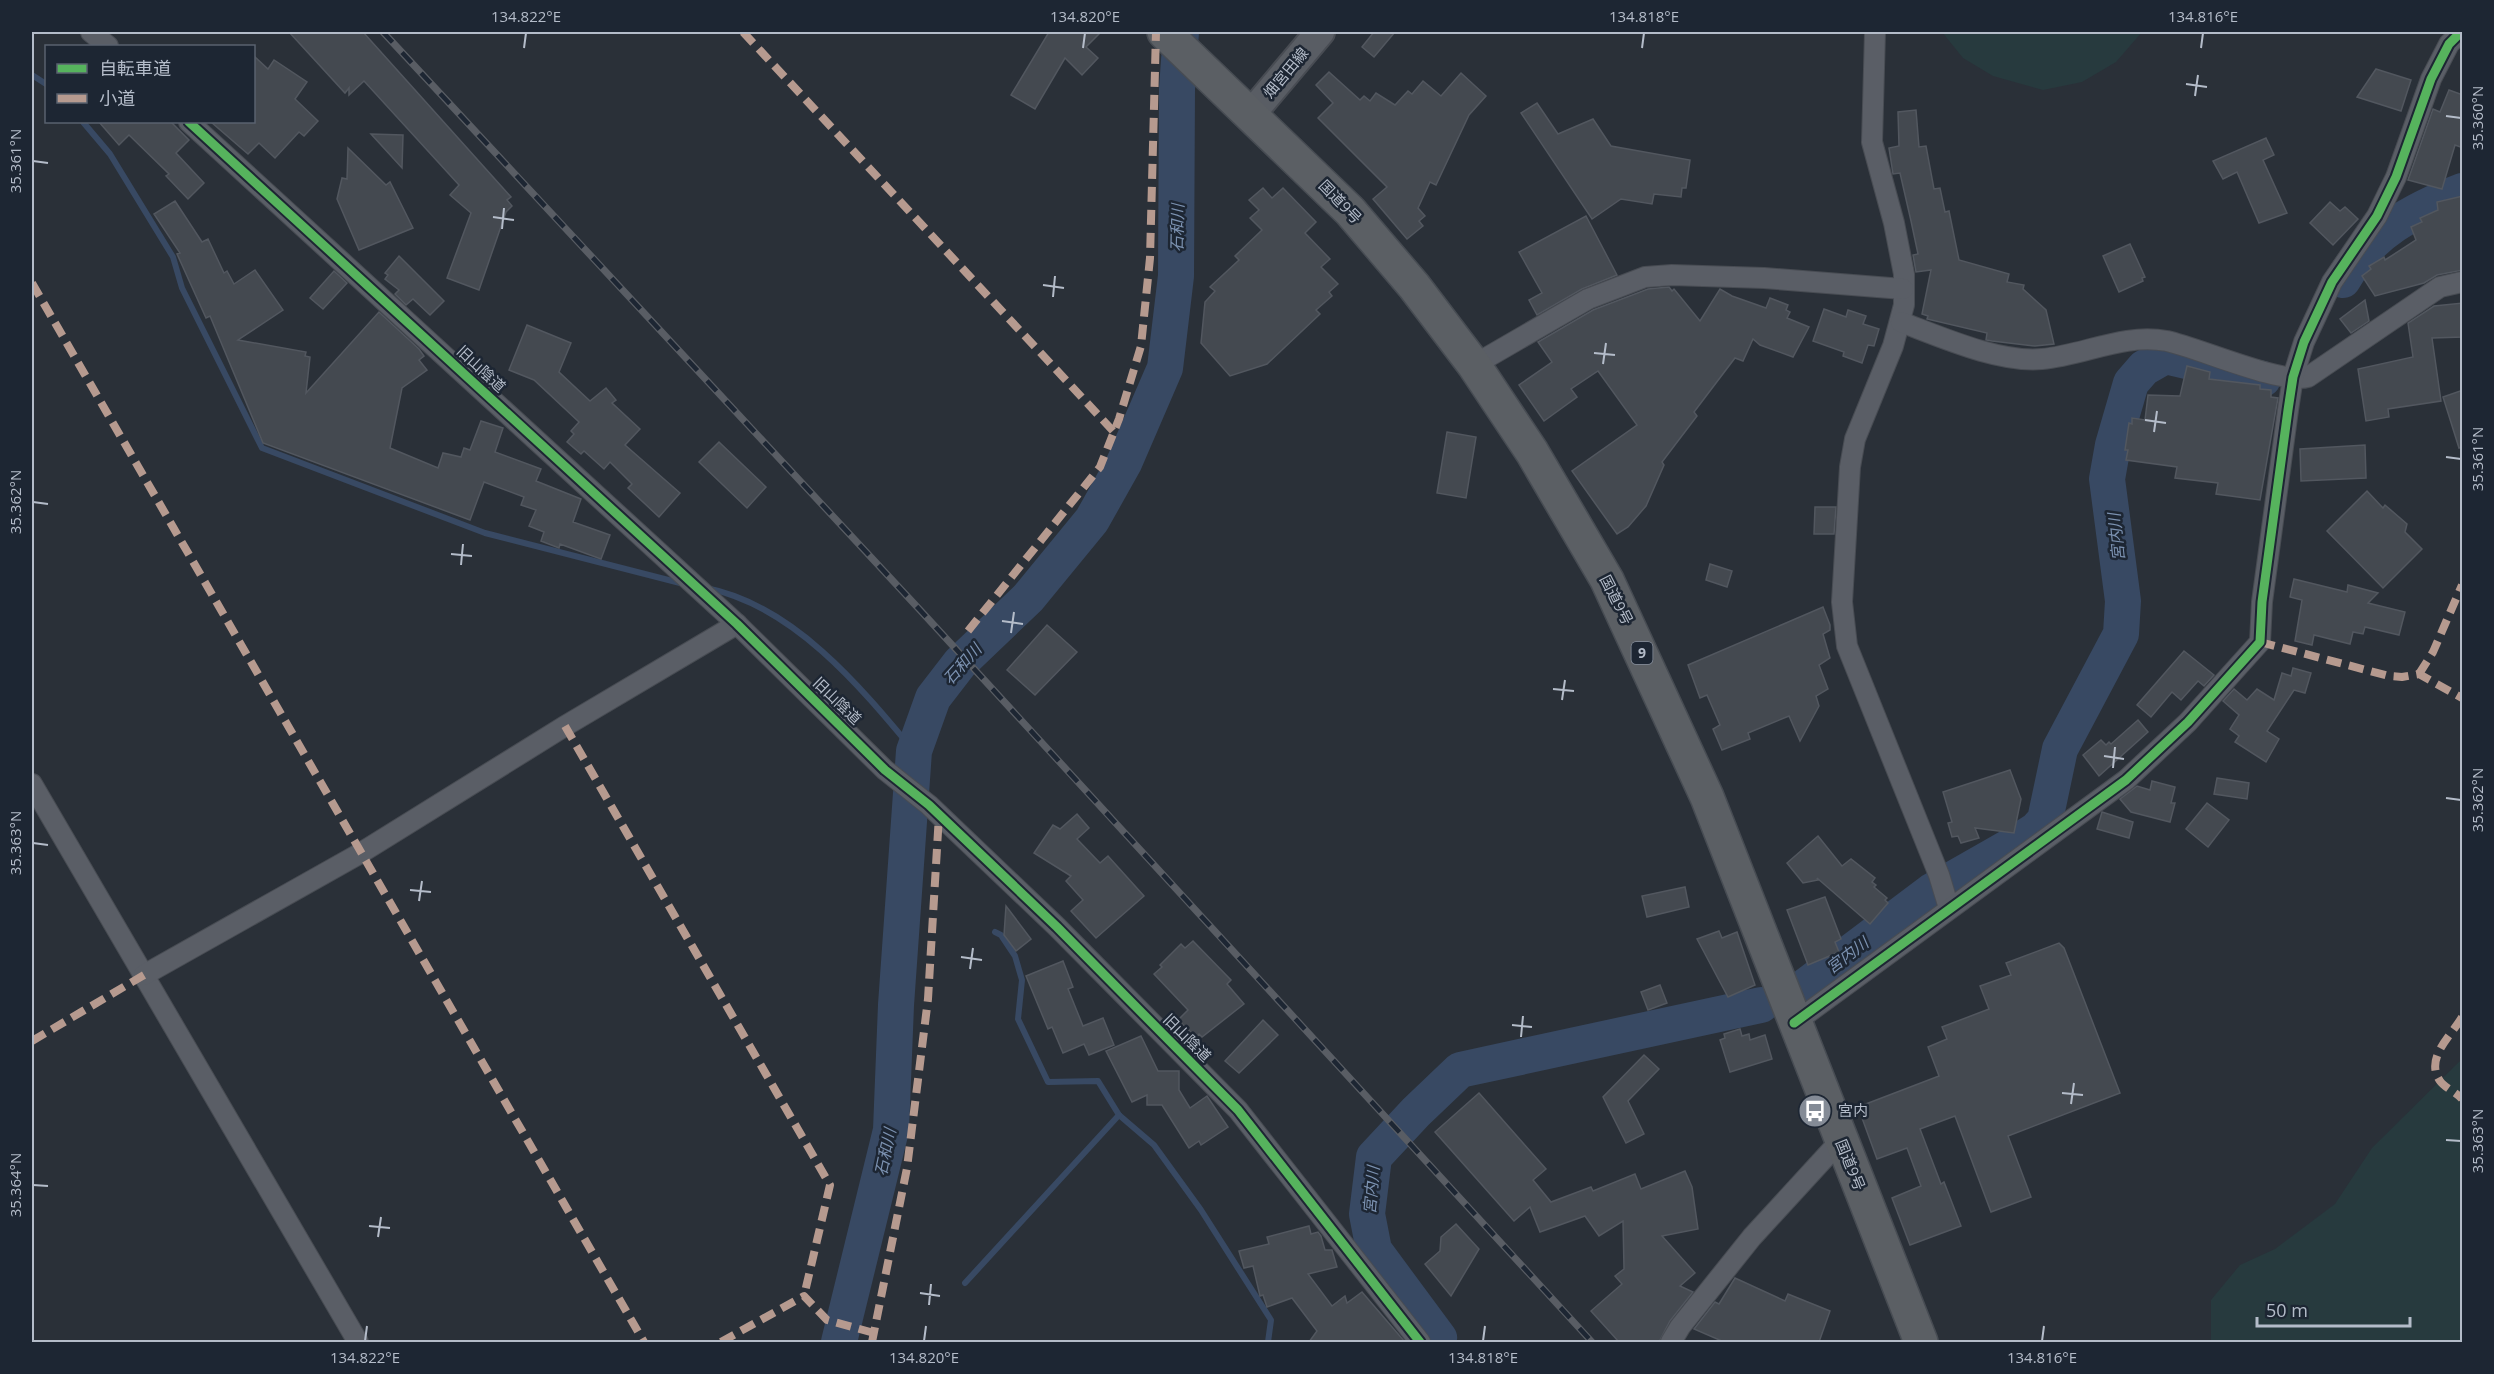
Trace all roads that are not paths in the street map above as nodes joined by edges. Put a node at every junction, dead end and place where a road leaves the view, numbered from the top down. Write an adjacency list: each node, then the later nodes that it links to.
1 (91, 32): 6 (street)
2 (1164, 32): 7 (highway, 国道9号 / 9)
3 (1320, 32): 7 (main road, 畑宮田線)
4 (1875, 32): 10 (street)
5 (2461, 32): 13 (street)
6 (107, 45)
7 (1251, 114): 12 (highway, 国道9号 / 9)
8 (190, 123): 14 (street, 旧山陰道)
9 (2463, 282): 13 (street)
10 (1904, 289): 11 (street); 12 (street)
11 (1901, 322): 13 (street); 16 (street)
12 (1474, 365): 18 (highway, 国道9号 / 9)
13 (2293, 377): 16 (street)
14 (737, 624): 17 (street); 20 (street, 旧山陰道)
15 (32, 784): 17 (street)
16 (1948, 908): 18 (street)
17 (144, 975): 21 (street)
18 (1794, 1023): 19 (highway, 国道9号 / 9)
19 (1841, 1140): 22 (street); 23 (highway, 国道9号 / 9)
20 (1415, 1341)
21 (358, 1342)
22 (1671, 1342)
23 (1921, 1342)

